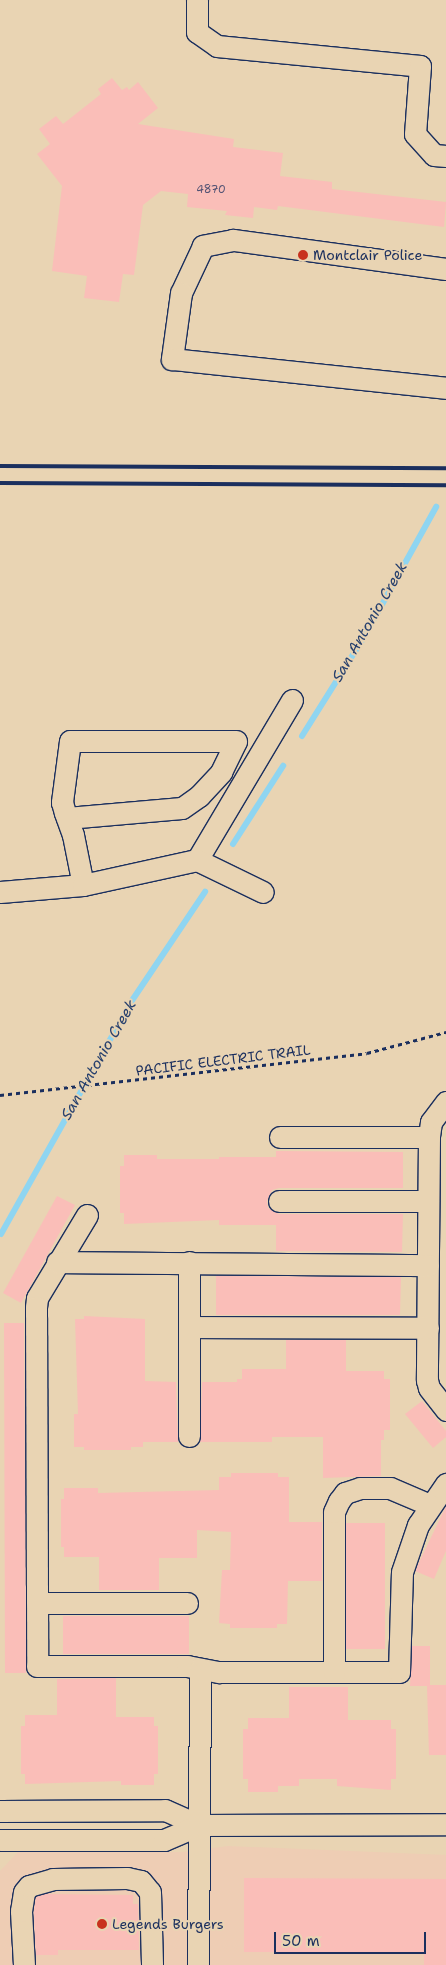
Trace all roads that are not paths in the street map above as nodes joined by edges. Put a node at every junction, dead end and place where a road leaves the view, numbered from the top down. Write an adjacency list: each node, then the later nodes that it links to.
1 (197, 0): 2 (street)
2 (446, 156)
3 (446, 269): 4 (street)
4 (446, 388)
5 (292, 700): 7 (street)
6 (67, 818): 6 (street); 8 (street)
7 (197, 860): 8 (street); 10 (street)
8 (83, 884): 9 (street)
9 (0, 892)
10 (263, 892)
11 (446, 1102): 13 (street)
12 (280, 1137): 13 (street)
13 (429, 1137): 15 (street)
14 (279, 1201): 15 (street)
15 (428, 1201): 19 (street)
16 (87, 1215): 17 (street)
17 (57, 1262): 18 (street); 26 (street)
18 (189, 1262): 19 (street); 20 (street)
19 (428, 1264): 21 (street)
20 (189, 1327): 21 (street); 23 (street)
21 (428, 1328): 22 (street)
22 (446, 1410)
23 (189, 1436)
24 (446, 1484): 25 (street)
25 (430, 1504): 29 (street); 29 (street)
26 (37, 1602): 27 (street); 28 (street)
27 (187, 1603)
28 (200, 1669): 29 (street); 32 (street)
29 (334, 1672)
30 (0, 1811): 32 (street)
31 (446, 1824): 32 (street)
32 (200, 1825): 33 (street); 36 (street)
33 (0, 1840)
34 (24, 1965): 35 (street)
35 (152, 1965)
36 (198, 1965)

